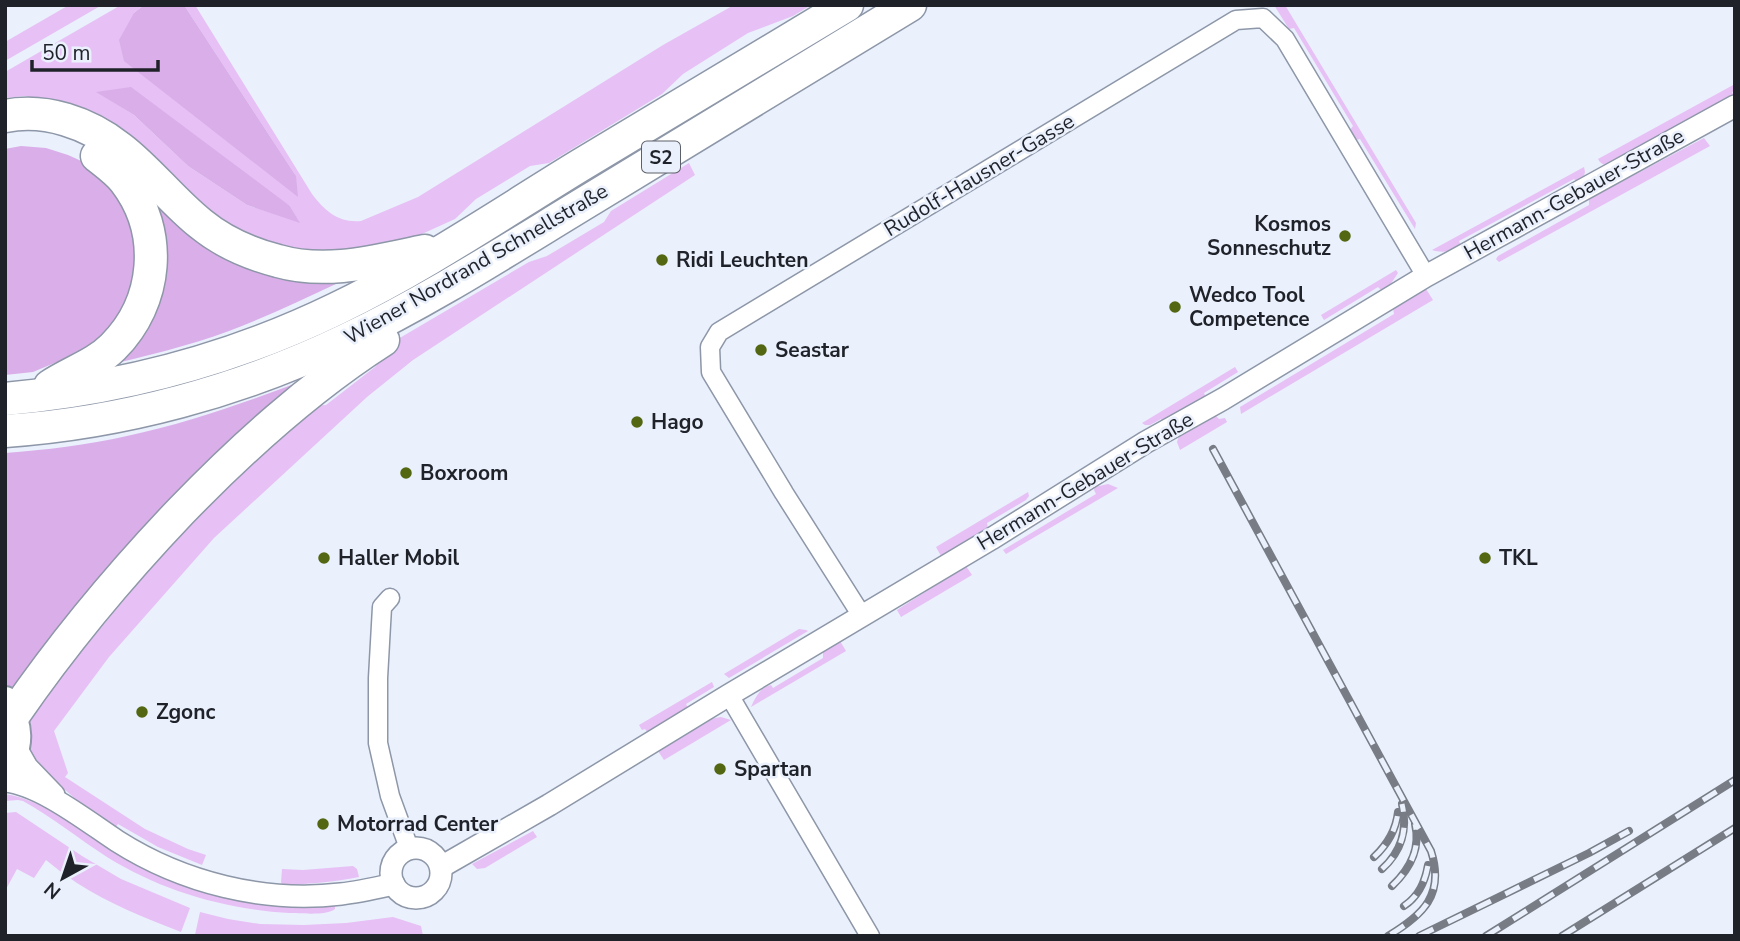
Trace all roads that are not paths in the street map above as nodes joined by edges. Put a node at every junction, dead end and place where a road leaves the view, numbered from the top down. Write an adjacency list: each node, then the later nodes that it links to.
1 (847, 5): 6 (highway, Wiener Nordrand Schnellstraße / S2)
2 (910, 5): 8 (highway, Wiener Nordrand Schnellstraße / S2)
3 (1735, 106): 7 (street, Hermann-Gebauer-Straße)
4 (5, 116): 6 (highway)
5 (5, 137): 9 (highway)
6 (447, 247): 9 (highway, Wiener Nordrand Schnellstraße / S2)
7 (1426, 276): 12 (street, Hermann-Gebauer-Straße); 12 (street, Rudolf-Hausner-Gasse)
8 (410, 307): 10 (highway, Wiener Nordrand Schnellstraße / S2); 14 (highway)
9 (20, 398)
10 (5, 431)
11 (390, 598): 17 (street)
12 (862, 615): 13 (street, Hermann-Gebauer-Straße)
13 (729, 695): 18 (street, Hermann-Gebauer-Straße); 20 (street)
14 (10, 733): 16 (street)
15 (5, 781): 16 (street)
16 (63, 804): 19 (street)
17 (409, 849): 18 (street); 19 (street)
18 (441, 867): 19 (street)
19 (394, 884)
20 (870, 936)

